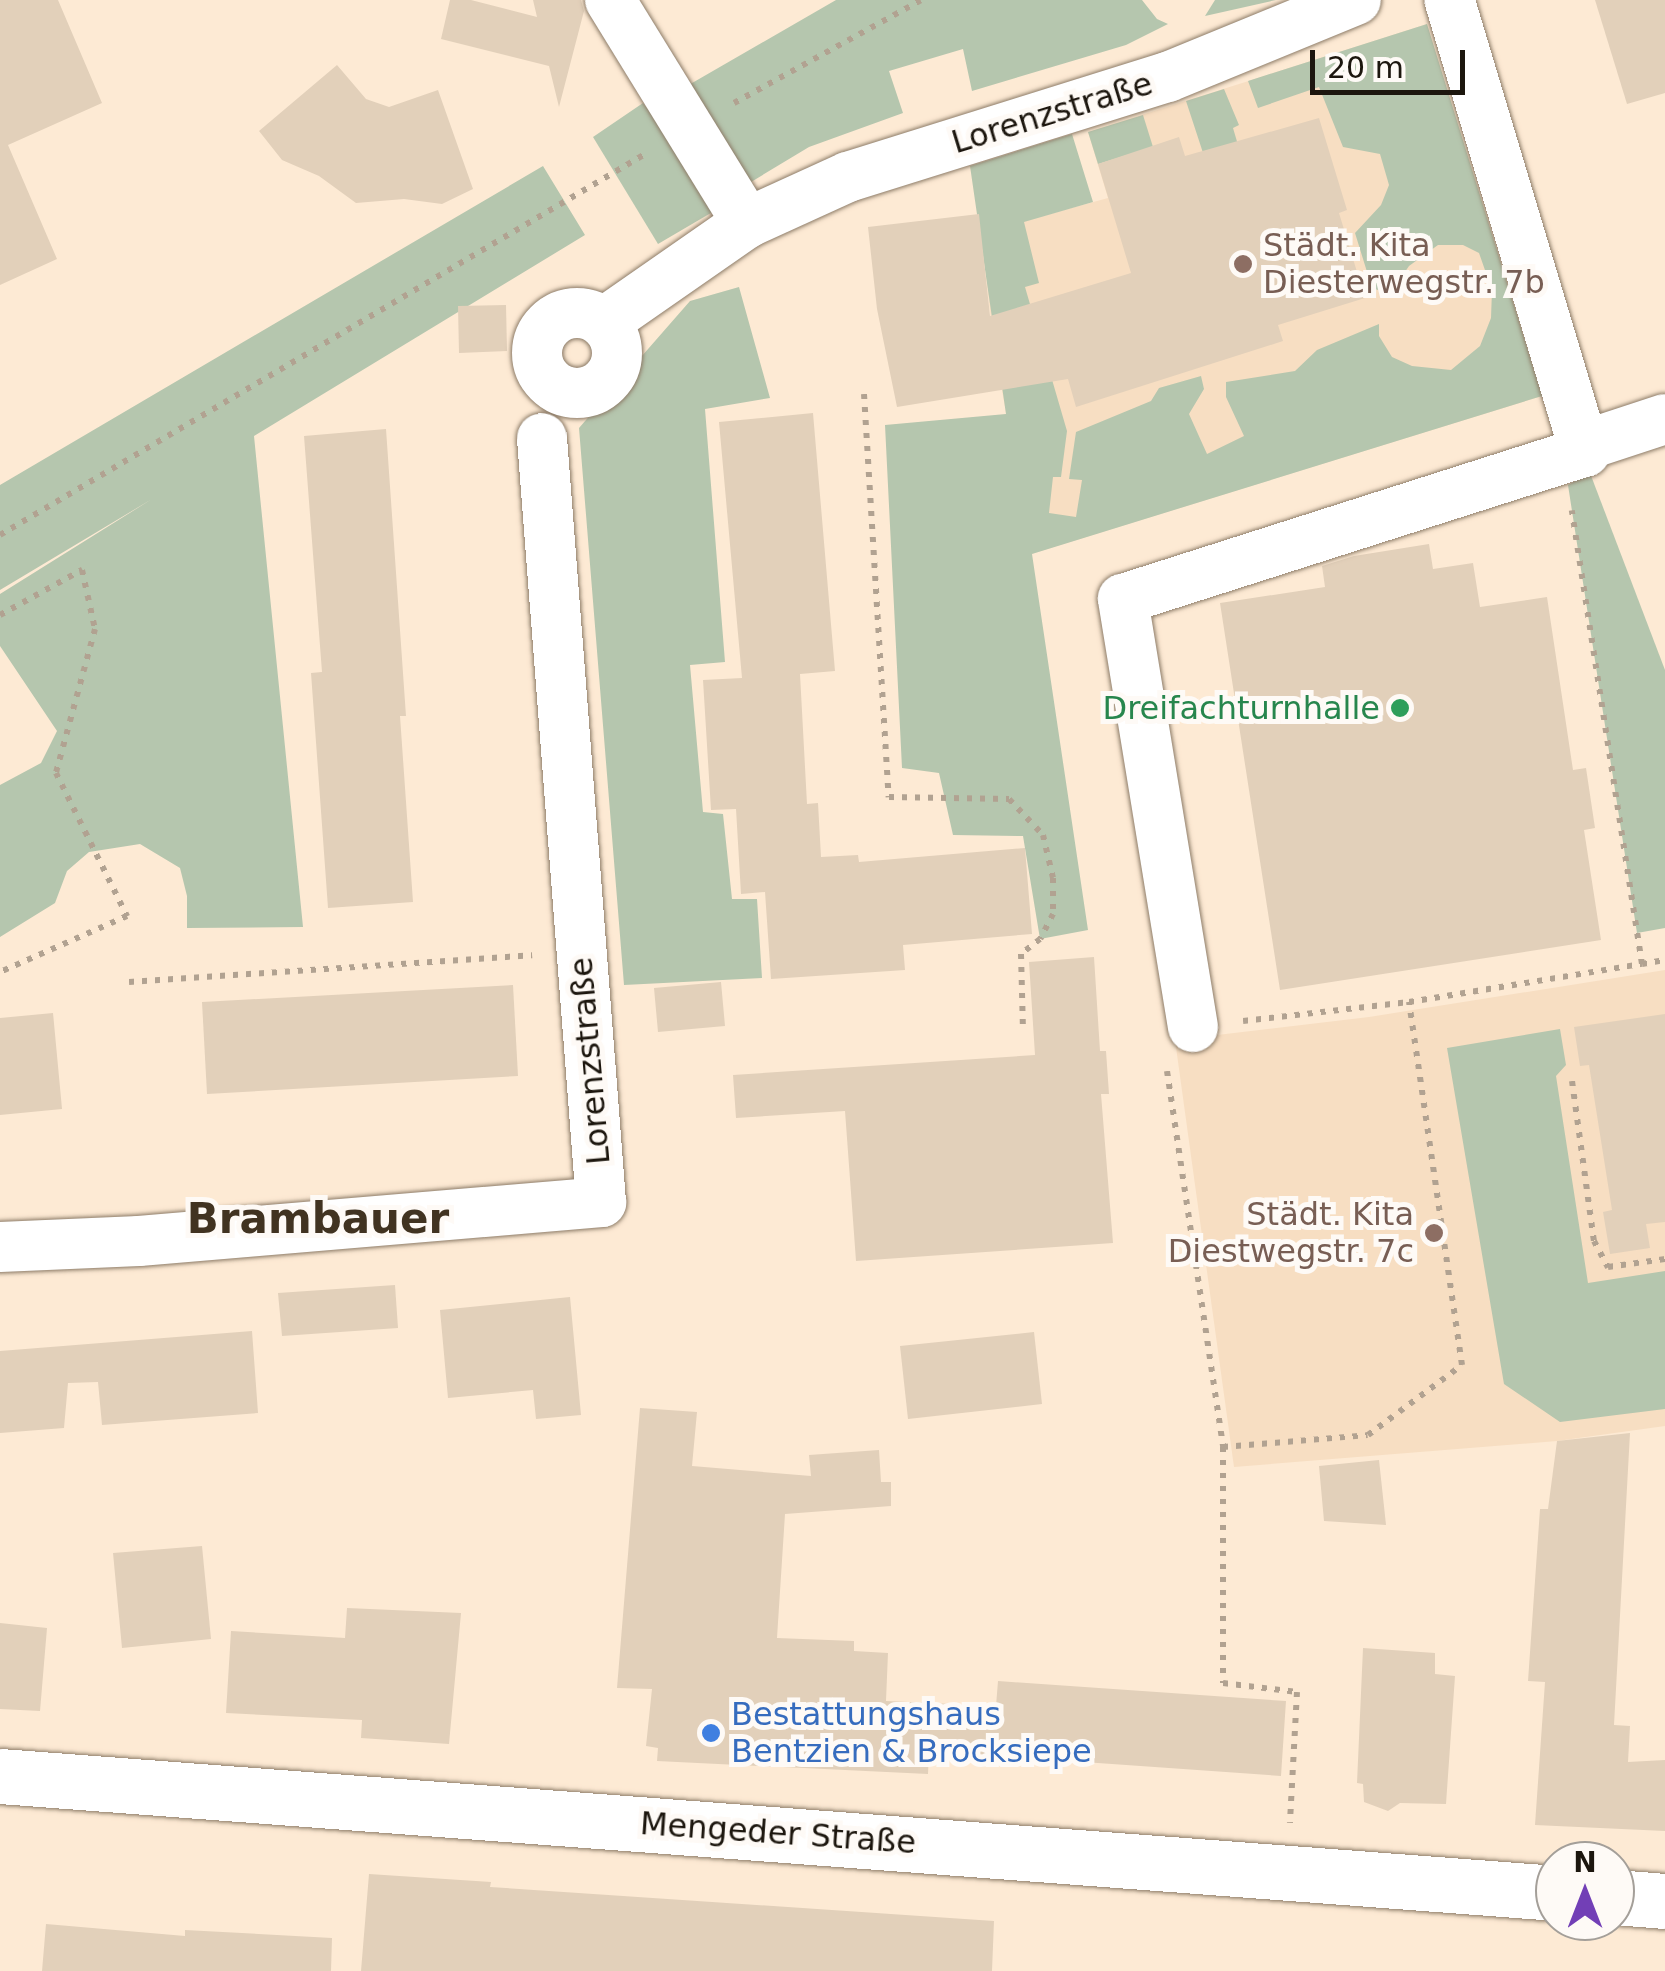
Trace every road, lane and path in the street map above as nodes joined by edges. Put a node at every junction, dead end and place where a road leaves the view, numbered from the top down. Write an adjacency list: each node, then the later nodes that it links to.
1 (610, 0): 5 (street)
2 (921, 0): 5 (path)
3 (1356, 0): 6 (street, Lorenzstraße)
4 (1450, 0): 11 (street)
5 (687, 128): 6 (street); 12 (path)
6 (746, 223): 7 (street, Lorenzstraße)
7 (606, 321)
8 (864, 394): 21 (path)
9 (1665, 419): 11 (street)
10 (542, 438): 14 (street, Lorenzstraße)
11 (1574, 452): 16 (path); 20 (street)
12 (0, 536)
13 (0, 614): 17 (path)
14 (580, 952): 18 (path); 23 (street, Lorenzstraße)
15 (1665, 960): 16 (path)
16 (1642, 964): 19 (path)
17 (0, 972)
18 (130, 982)
19 (1409, 1002): 20 (path); 25 (path)
20 (1193, 1027): 25 (path)
21 (1023, 1030)
22 (1572, 1081): 24 (path)
23 (0, 1247)
24 (1665, 1258)
25 (1223, 1448): 27 (path)
26 (0, 1776): 27 (main road, Mengeder Straße)
27 (1287, 1872): 28 (main road, Mengeder Straße)
28 (1535, 1891)
29 (1635, 1899): 30 (main road)
30 (1665, 1901)

